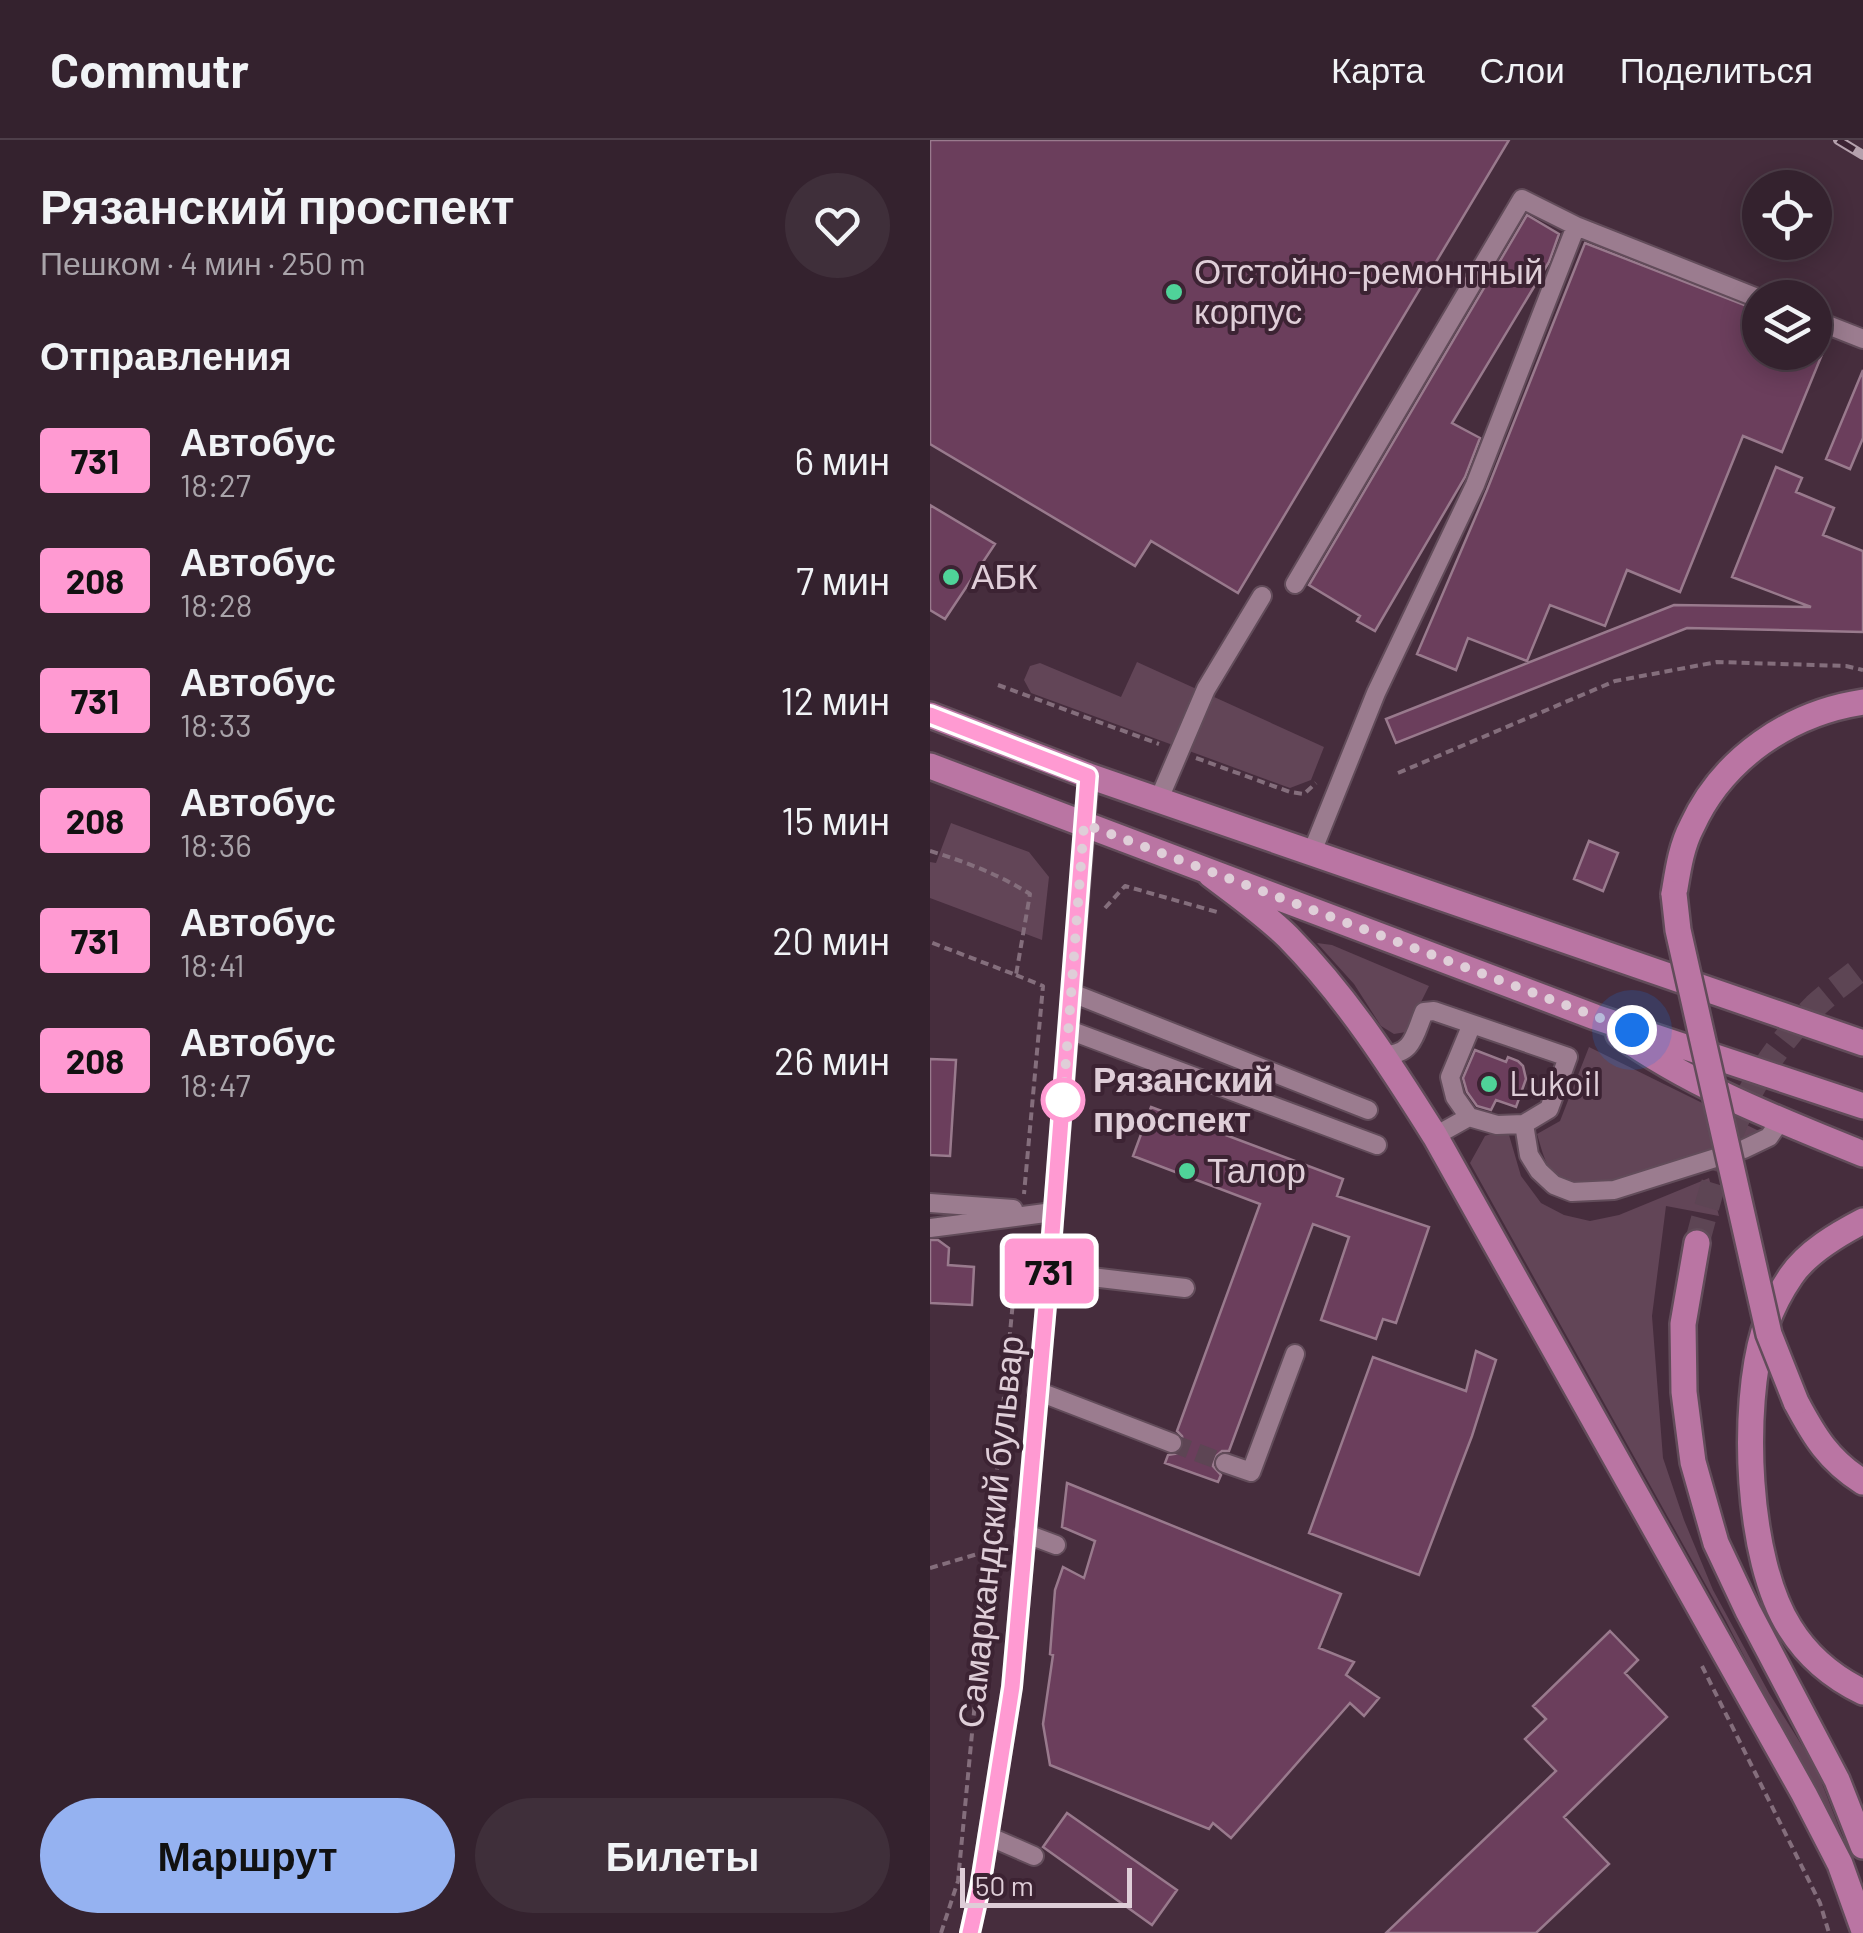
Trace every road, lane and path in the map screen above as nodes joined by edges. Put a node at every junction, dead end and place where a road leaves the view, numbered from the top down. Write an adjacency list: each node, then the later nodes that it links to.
1 (1576, 226): 2 (street); 5 (street); 16 (street)
2 (1742, 292)
3 (1832, 327): 4 (street)
4 (1863, 339)
5 (1294, 584)
6 (1262, 596): 13 (street)
7 (1863, 670): 11 (path)
8 (1863, 702): 48 (main road, bridge)
9 (930, 715): 12 (main road)
10 (930, 766): 14 (main road)
11 (1398, 773)
12 (1088, 776): 13 (main road); 14 (street, Самаркандский бульвар)
13 (1159, 799): 16 (main road)
14 (1084, 824): 17 (main road); 22 (street, Самаркандский бульвар)
15 (930, 851): 21 (path)
16 (1312, 852): 26 (main road)
17 (1210, 874): 23 (main road); 27 (main road)
18 (1105, 908): 19 (path)
19 (1228, 917)
20 (930, 942): 21 (path)
21 (1016, 976): 38 (path)
22 (1072, 993): 25 (street, Самаркандский бульвар); 29 (street)
23 (1595, 1017): 28 (main road); 31 (main road)
24 (1472, 1024): 27 (street); 30 (street); 32 (street)
25 (1069, 1030): 34 (street); 37 (street, Самаркандский бульвар)
26 (1863, 1043)
27 (1383, 1054): 33 (main road)
28 (1863, 1106)
29 (1368, 1110)
30 (1469, 1116): 32 (street); 33 (street)
31 (1781, 1120): 32 (street); 35 (main road)
32 (1524, 1124)
33 (1436, 1136): 57 (main road)
34 (1377, 1145)
35 (1863, 1154)
36 (930, 1203): 38 (street)
37 (1054, 1212): 38 (street); 42 (street, Самаркандский бульвар)
38 (1022, 1213): 40 (street); 51 (path)
39 (1863, 1222): 53 (main road)
40 (930, 1228)
41 (1697, 1242): 55 (main road)
42 (1049, 1272): 43 (street); 45 (street, Самаркандский бульвар)
43 (1185, 1288)
44 (1295, 1354): 47 (street)
45 (1038, 1392): 46 (street); 49 (street, Самаркандский бульвар)
46 (1172, 1443)
47 (1225, 1462)
48 (1863, 1482)
49 (1024, 1534): 50 (street); 54 (street, Самаркандский бульвар)
50 (1056, 1545)
51 (990, 1550): 52 (path); 58 (path)
52 (930, 1568)
53 (1863, 1692)
54 (988, 1836): 56 (street); 59 (street, Самаркандский бульвар)
55 (1863, 1846)
56 (1034, 1856)
57 (1863, 1928)
58 (941, 1933)
59 (970, 1933)

